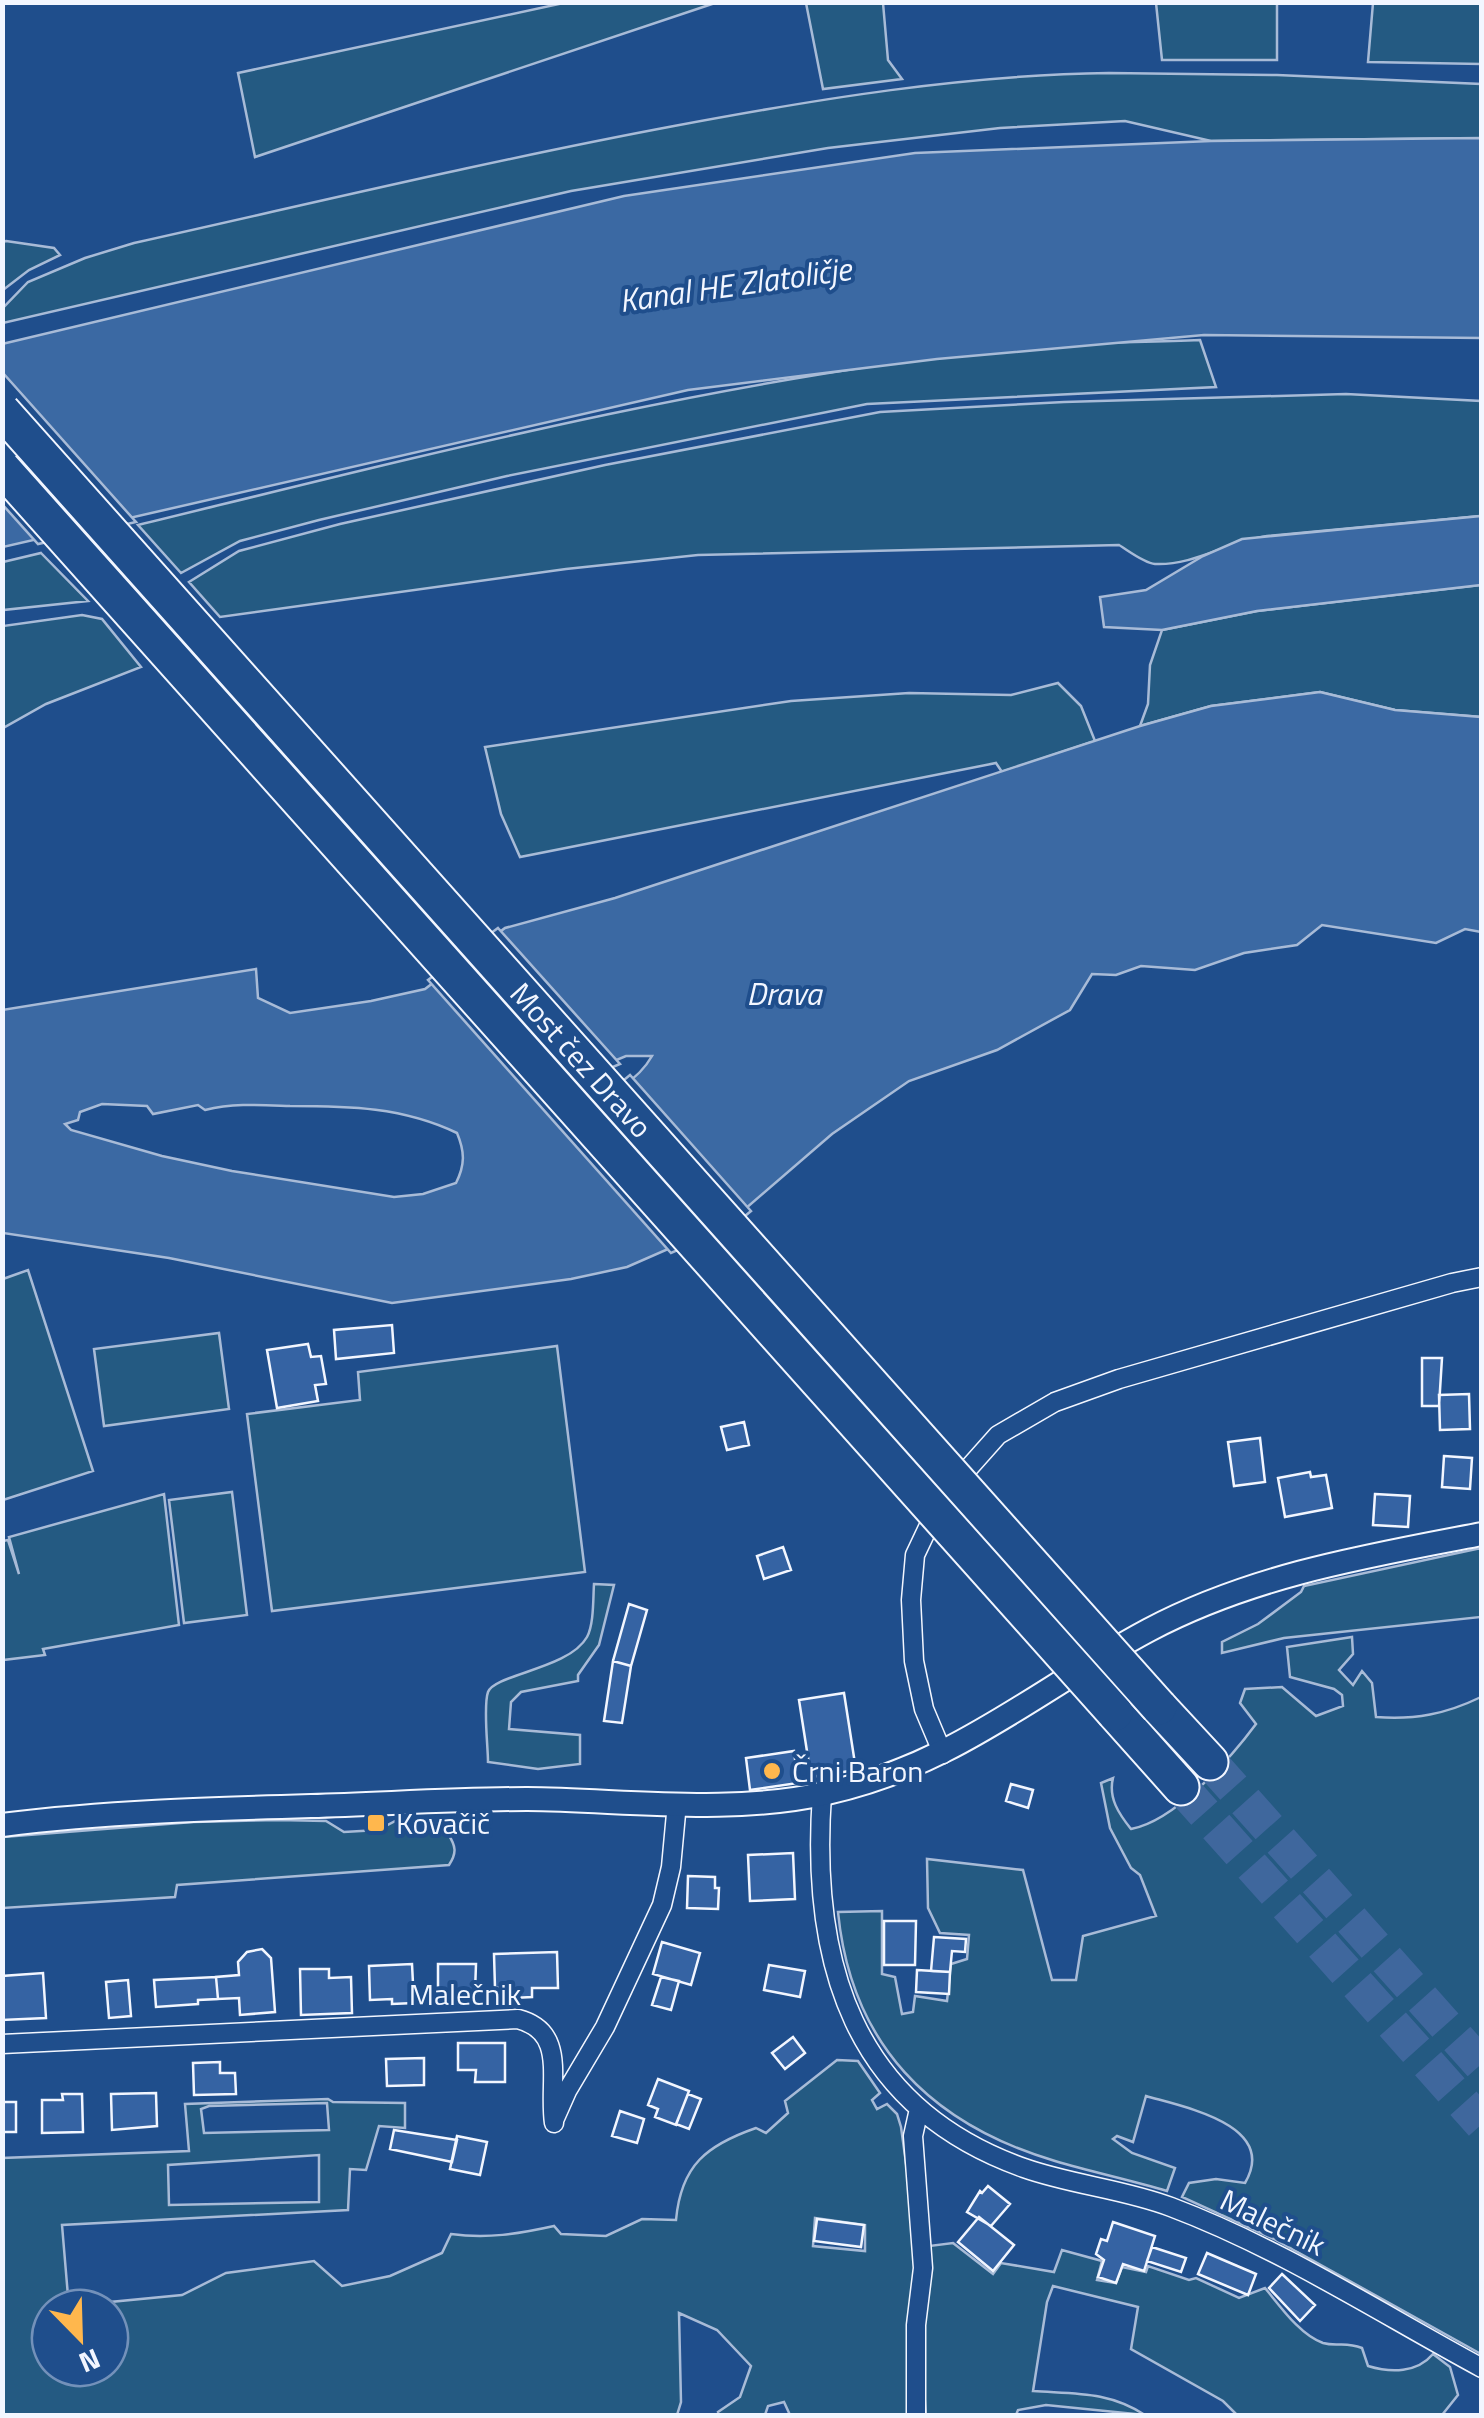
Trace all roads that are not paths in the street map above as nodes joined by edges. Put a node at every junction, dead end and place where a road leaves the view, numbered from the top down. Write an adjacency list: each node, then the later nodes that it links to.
1 (2, 412): 6 (highway, Most čez Dravo, bridge)
2 (2, 468): 7 (highway, Most čez Dravo, bridge)
3 (1482, 1277): 5 (street)
4 (1482, 1534): 5 (street)
5 (943, 1754): 8 (street)
6 (1210, 1762)
7 (1181, 1787)
8 (822, 1794): 9 (street); 12 (street, Malečnik)
9 (677, 1803): 10 (street); 11 (street, Malečnik)
10 (2, 1825)
11 (2, 2044)
12 (919, 2110): 13 (street, Malečnik); 14 (street)
13 (1482, 2368)
14 (916, 2416)

